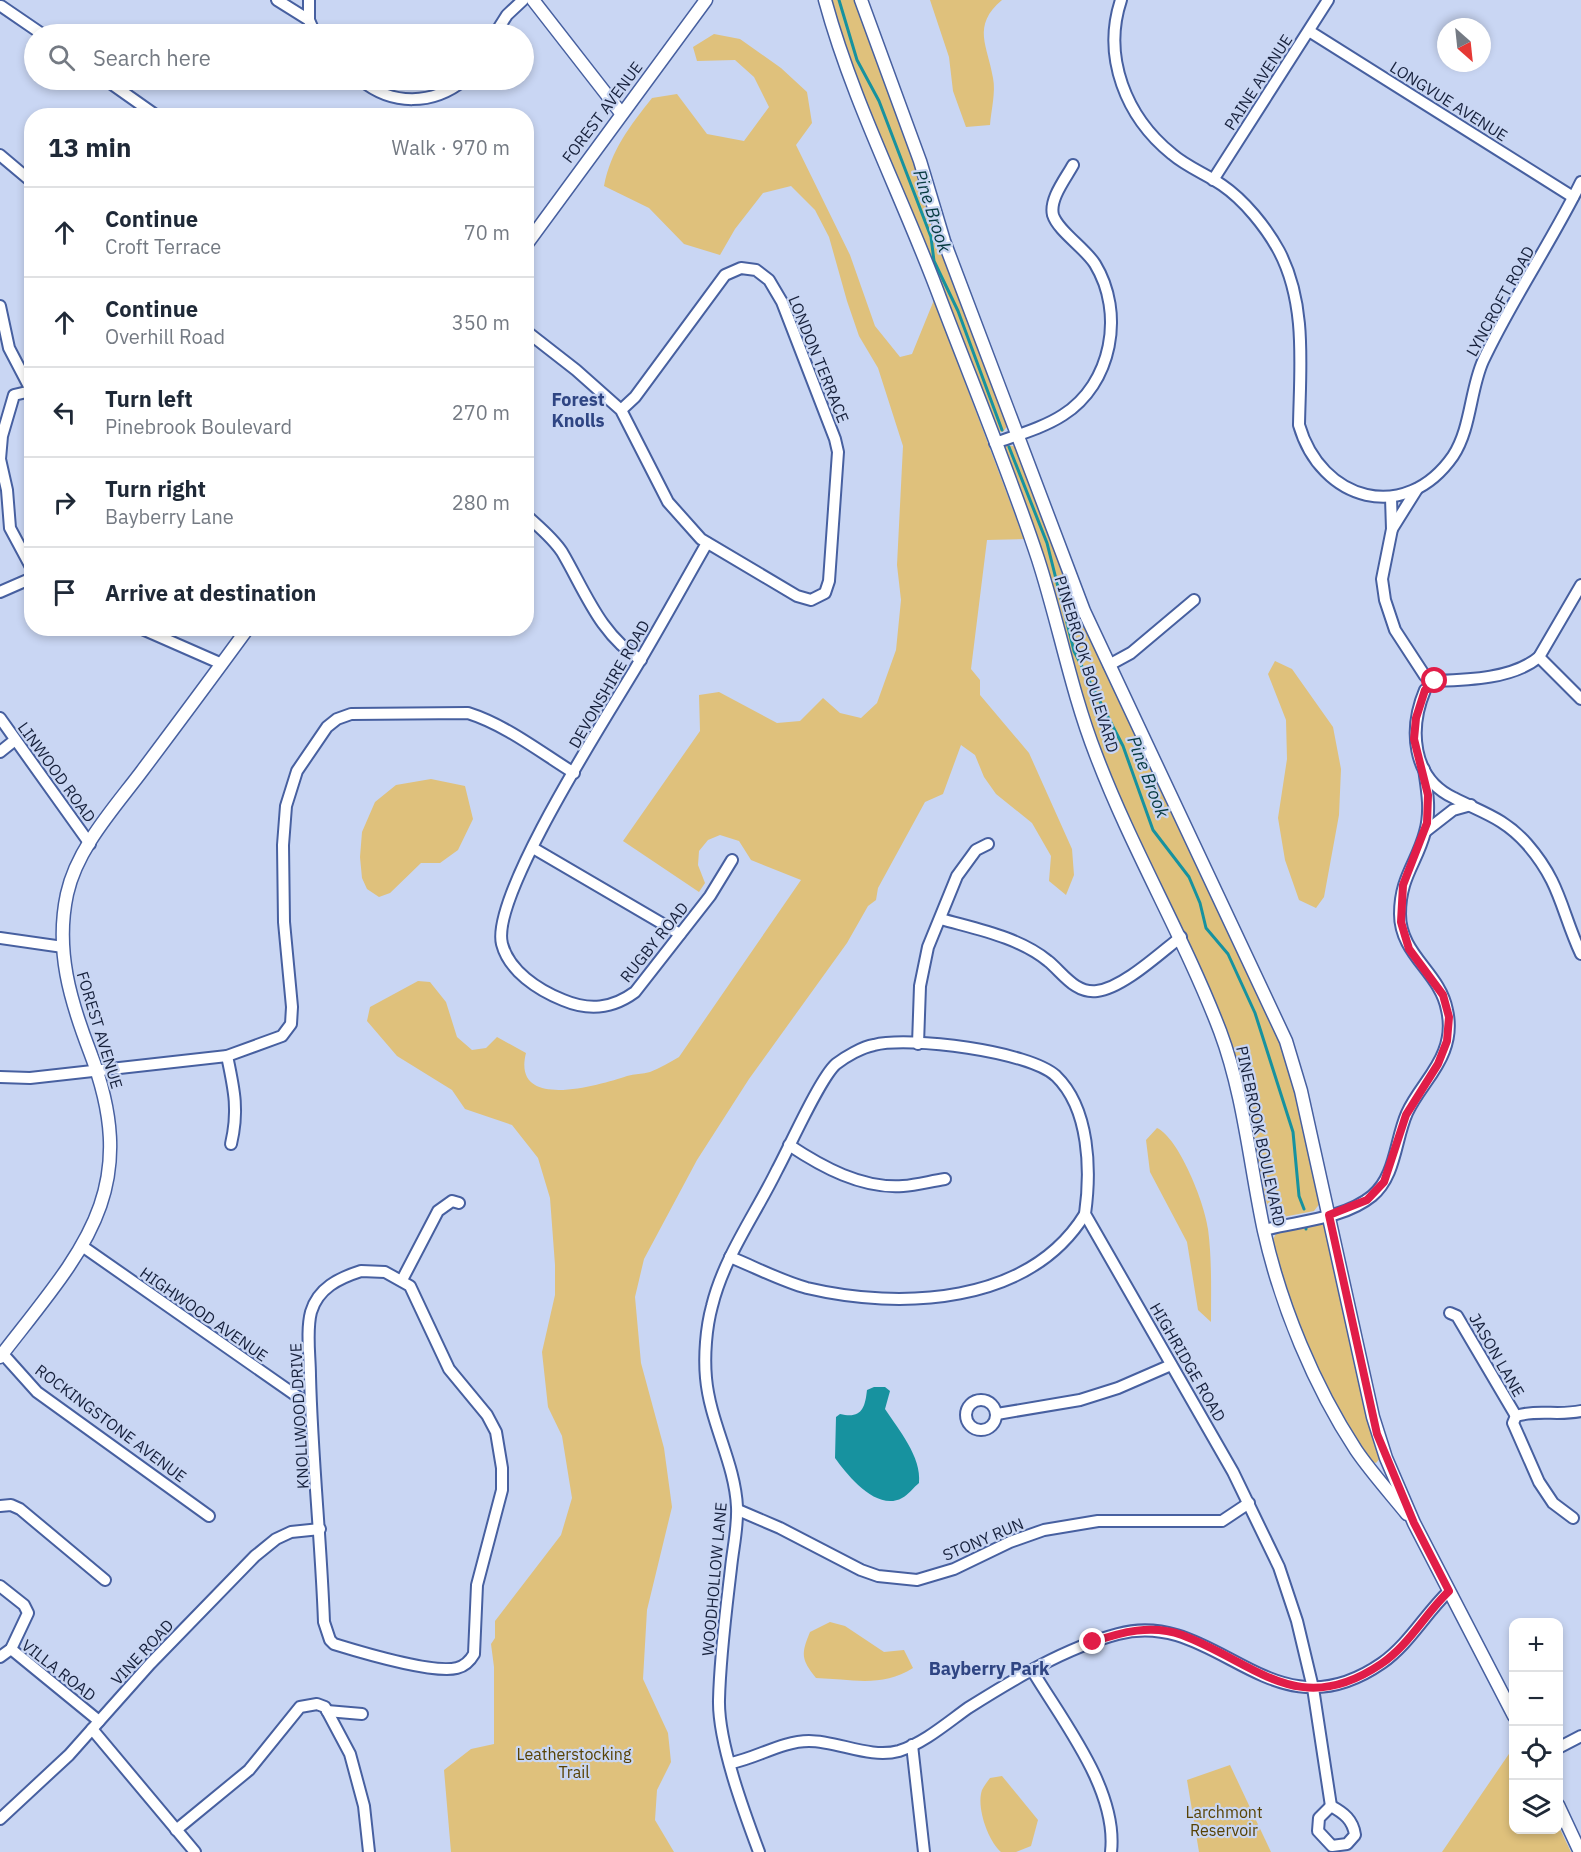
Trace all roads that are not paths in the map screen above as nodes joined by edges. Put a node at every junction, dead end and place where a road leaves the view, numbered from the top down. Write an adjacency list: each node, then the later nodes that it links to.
1 (277, 0): 11 (street)
2 (309, 0): 11 (street)
3 (523, 0): 14 (street)
4 (533, 0): 20 (street)
5 (706, 0): 20 (street, FOREST AVENUE)
6 (825, 0): 36 (street, PINEBROOK BOULEVARD)
7 (861, 0): 35 (street, PINEBROOK BOULEVARD)
8 (1120, 0): 24 (street)
9 (1328, 0): 15 (street, PAINE AVENUE)
10 (2, 4): 12 (street)
11 (309, 20): 13 (street)
12 (29, 24)
13 (311, 24)
14 (501, 24)
15 (1309, 31): 24 (street, PAINE AVENUE); 26 (street, LONGVUE AVENUE)
16 (120, 90): 19 (street)
17 (375, 90): 18 (street)
18 (448, 90)
19 (146, 108)
20 (621, 113): 27 (street, FOREST AVENUE)
21 (0, 155): 23 (street)
22 (1073, 165): 35 (street)
23 (24, 175)
24 (1213, 180): 38 (street)
25 (1581, 182): 26 (street, LYNCROFT ROAD)
26 (1573, 197): 37 (street, LYNCROFT ROAD)
27 (534, 234)
28 (0, 306): 30 (street)
29 (534, 338): 34 (street)
30 (24, 378)
31 (24, 393): 32 (street)
32 (14, 395): 33 (street); 42 (street)
33 (0, 397)
34 (621, 410): 41 (street); 41 (street, LONDON TERRACE)
35 (1017, 435): 36 (street); 52 (street, PINEBROOK BOULEVARD)
36 (995, 443): 68 (street, PINEBROOK BOULEVARD)
37 (1417, 489): 38 (street, LYNCROFT ROAD); 40 (street)
38 (1391, 498): 40 (street)
39 (534, 523): 50 (street)
40 (1392, 529): 53 (street)
41 (708, 543): 50 (street, DEVONSHIRE ROAD)
42 (24, 554)
43 (24, 581): 45 (street)
44 (1580, 586): 49 (street)
45 (0, 591)
46 (1194, 600): 52 (street)
47 (158, 636): 51 (street)
48 (242, 636): 51 (street, FOREST AVENUE)
49 (1539, 657): 53 (street); 54 (street)
50 (641, 660): 59 (street, DEVONSHIRE ROAD)
51 (222, 664): 62 (street, FOREST AVENUE)
52 (1108, 665): 81 (street, PINEBROOK BOULEVARD)
53 (1430, 679): 58 (street)
54 (1581, 699)
55 (0, 718): 56 (street, LINWOOD ROAD)
56 (15, 740): 57 (street); 62 (street, LINWOOD ROAD)
57 (0, 752)
58 (1424, 769): 60 (street); 61 (street)
59 (574, 773): 64 (street, RUGBY ROAD); 73 (street, DEVONSHIRE ROAD)
60 (1471, 805): 61 (street); 71 (street)
61 (1426, 831): 81 (street)
62 (90, 844): 70 (street, FOREST AVENUE)
63 (988, 844): 66 (street)
64 (533, 848): 67 (street); 67 (street, RUGBY ROAD)
65 (732, 860): 67 (street, RUGBY ROAD)
66 (941, 919): 68 (street); 72 (street)
67 (680, 934)
68 (1181, 937): 82 (street, PINEBROOK BOULEVARD)
69 (0, 938): 70 (street)
70 (63, 947): 74 (street, FOREST AVENUE)
71 (1581, 954)
72 (918, 1044): 77 (street, WOODHOLLOW LANE); 80 (street)
73 (227, 1056): 74 (street); 76 (street)
74 (97, 1070): 75 (street); 83 (street, FOREST AVENUE)
75 (0, 1077)
76 (231, 1144)
77 (789, 1145): 78 (street); 84 (street, WOODHOLLOW LANE)
78 (945, 1179)
79 (459, 1203): 85 (street)
80 (1085, 1214): 84 (street); 88 (street, HIGHRIDGE ROAD)
81 (1329, 1215): 82 (street); 93 (street, PINEBROOK BOULEVARD)
82 (1264, 1230): 94 (street, PINEBROOK BOULEVARD)
83 (82, 1245): 87 (street, FOREST AVENUE); 89 (street, HIGHWOOD AVENUE)
84 (730, 1257): 97 (street, WOODHOLLOW LANE)
85 (402, 1280): 89 (street, KNOLLWOOD DRIVE); 101 (street, KNOLLWOOD DRIVE)
86 (1450, 1314): 92 (street, JASON LANE)
87 (1, 1353): 98 (street, ROCKINGSTONE AVENUE)
88 (1171, 1365): 91 (street); 95 (street, HIGHRIDGE ROAD)
89 (311, 1406): 101 (street, KNOLLWOOD DRIVE)
90 (1581, 1411): 92 (street)
91 (997, 1414)
92 (1516, 1416): 99 (street)
93 (1386, 1458): 94 (street); 100 (street, PINEBROOK BOULEVARD)
94 (1368, 1467): 100 (street, PINEBROOK BOULEVARD)
95 (1249, 1503): 97 (street, STONY RUN); 108 (street, HIGHRIDGE ROAD)
96 (0, 1506): 102 (street)
97 (738, 1510): 116 (street, WOODHOLLOW LANE)
98 (209, 1516)
99 (1573, 1518)
100 (1414, 1523): 104 (street, PINEBROOK BOULEVARD)
101 (320, 1529): 112 (street, VINE ROAD)
102 (105, 1580)
103 (0, 1586): 105 (street)
104 (1449, 1591): 108 (street); 109 (street, PINEBROOK BOULEVARD)
105 (11, 1649): 106 (street, VILLA ROAD); 112 (street, VILLA ROAD)
106 (0, 1657)
107 (1032, 1670): 108 (street); 114 (street); 125 (street)
108 (1313, 1688): 117 (street, HIGHRIDGE ROAD)
109 (1509, 1706)
110 (327, 1711): 111 (street); 120 (street); 122 (street)
111 (362, 1714)
112 (95, 1725): 119 (street, VINE ROAD); 120 (street, VILLA ROAD)
113 (1581, 1736): 115 (street)
114 (912, 1745): 116 (street); 124 (street)
115 (1563, 1745)
116 (731, 1763): 123 (street, WOODHOLLOW LANE)
117 (1330, 1806)
118 (1563, 1816): 126 (street)
119 (0, 1820)
120 (176, 1830): 121 (street, VILLA ROAD)
121 (195, 1852)
122 (369, 1852)
123 (759, 1852)
124 (924, 1852)
125 (1111, 1852)
126 (1580, 1852)

